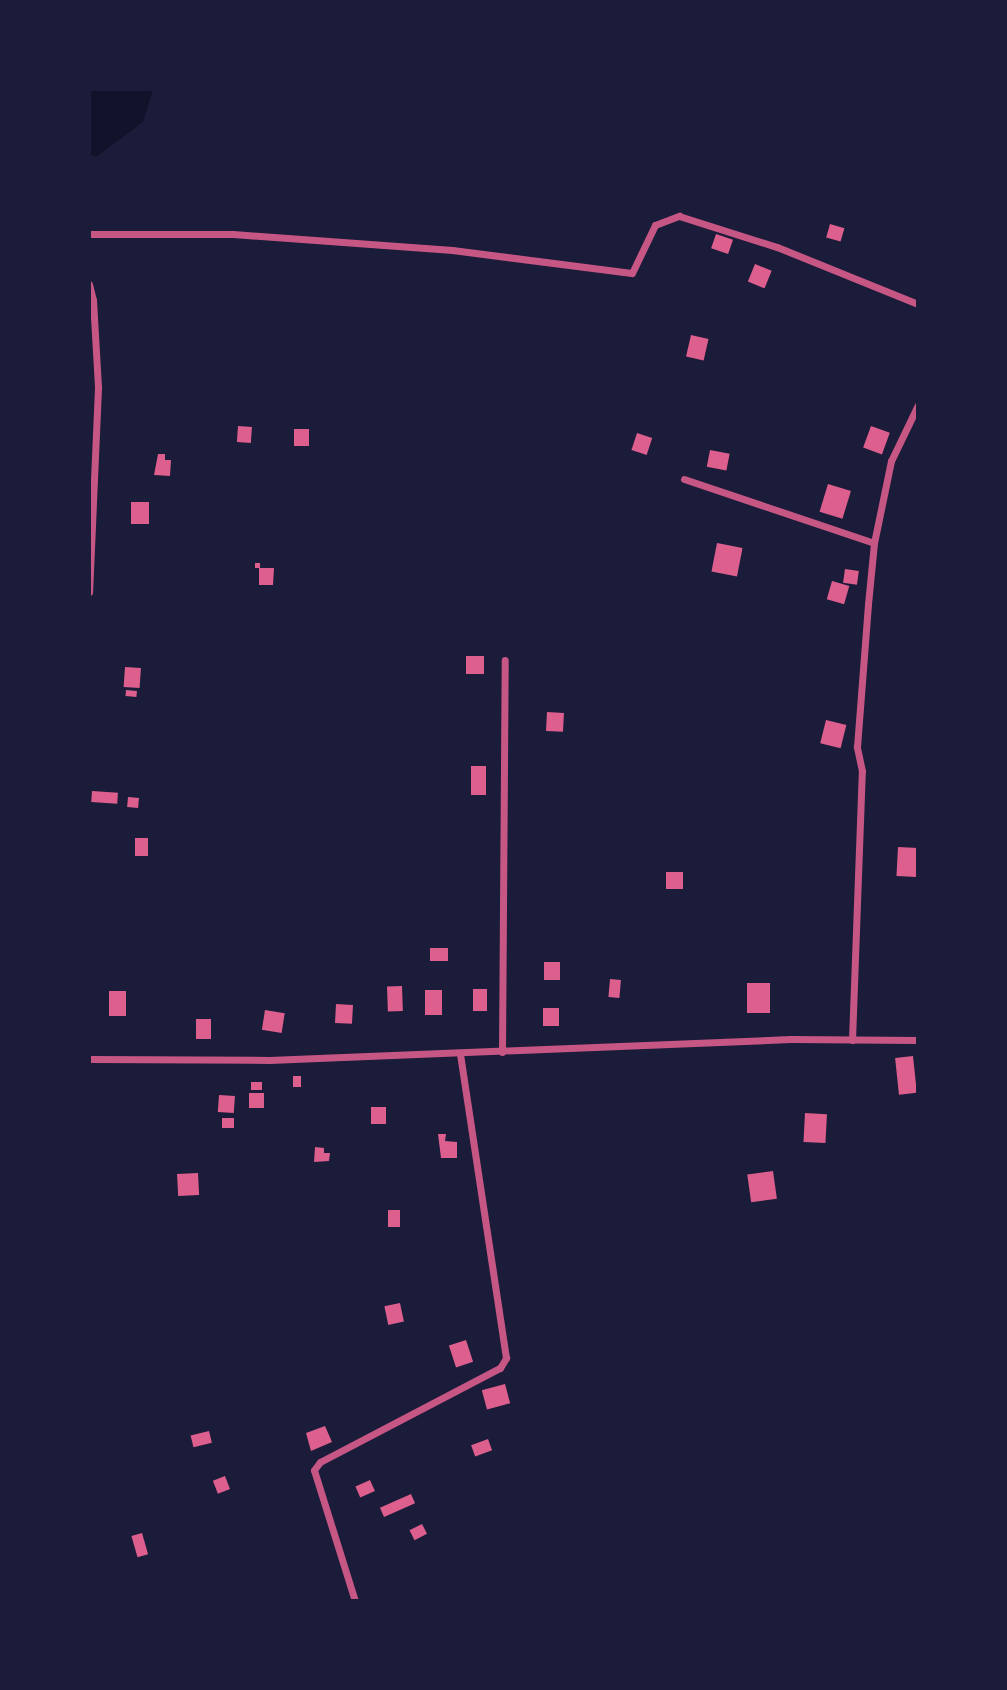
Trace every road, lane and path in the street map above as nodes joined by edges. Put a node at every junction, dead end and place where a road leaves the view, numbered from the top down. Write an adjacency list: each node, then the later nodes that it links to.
1 (89, 234): 4 (street)
2 (89, 284): 3 (street)
3 (91, 300): 8 (street)
4 (918, 304)
5 (918, 405): 7 (street)
6 (684, 479): 7 (street)
7 (874, 543): 10 (street)
8 (89, 592)
9 (505, 660): 12 (street)
10 (852, 1040): 11 (street); 12 (street)
11 (918, 1040)
12 (502, 1052): 13 (street)
13 (460, 1054): 14 (street); 15 (street)
14 (89, 1059)
15 (355, 1601)

